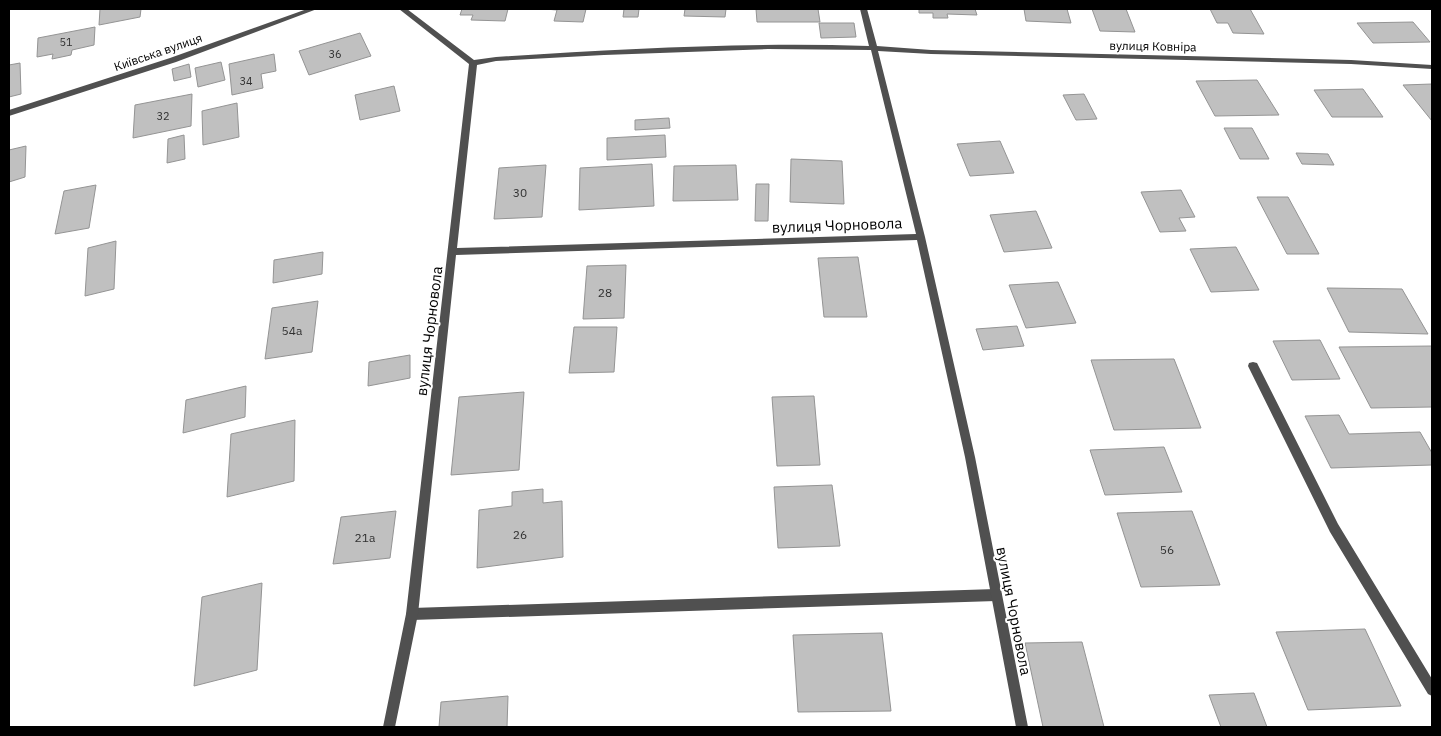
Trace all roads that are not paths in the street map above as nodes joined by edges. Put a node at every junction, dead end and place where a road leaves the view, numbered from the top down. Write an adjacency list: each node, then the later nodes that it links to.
1 (313, 9): 7 (street, Київська вулиця)
2 (403, 9): 5 (street)
3 (864, 9): 4 (street, вулиця Чорновола)
4 (874, 47): 5 (street); 6 (street, вулиця Ковніра); 8 (street, вулиця Чорновола)
5 (473, 63): 9 (street)
6 (1432, 67)
7 (9, 114)
8 (921, 237): 9 (street, вулиця Чорновола); 11 (street, вулиця Чорновола)
9 (454, 252): 12 (street, вулиця Чорновола)
10 (1253, 366): 13 (street)
11 (996, 595): 12 (street); 15 (street, вулиця Чорновола)
12 (412, 614): 14 (street, вулиця Чорновола)
13 (1432, 690)
14 (389, 727)
15 (1022, 727)

